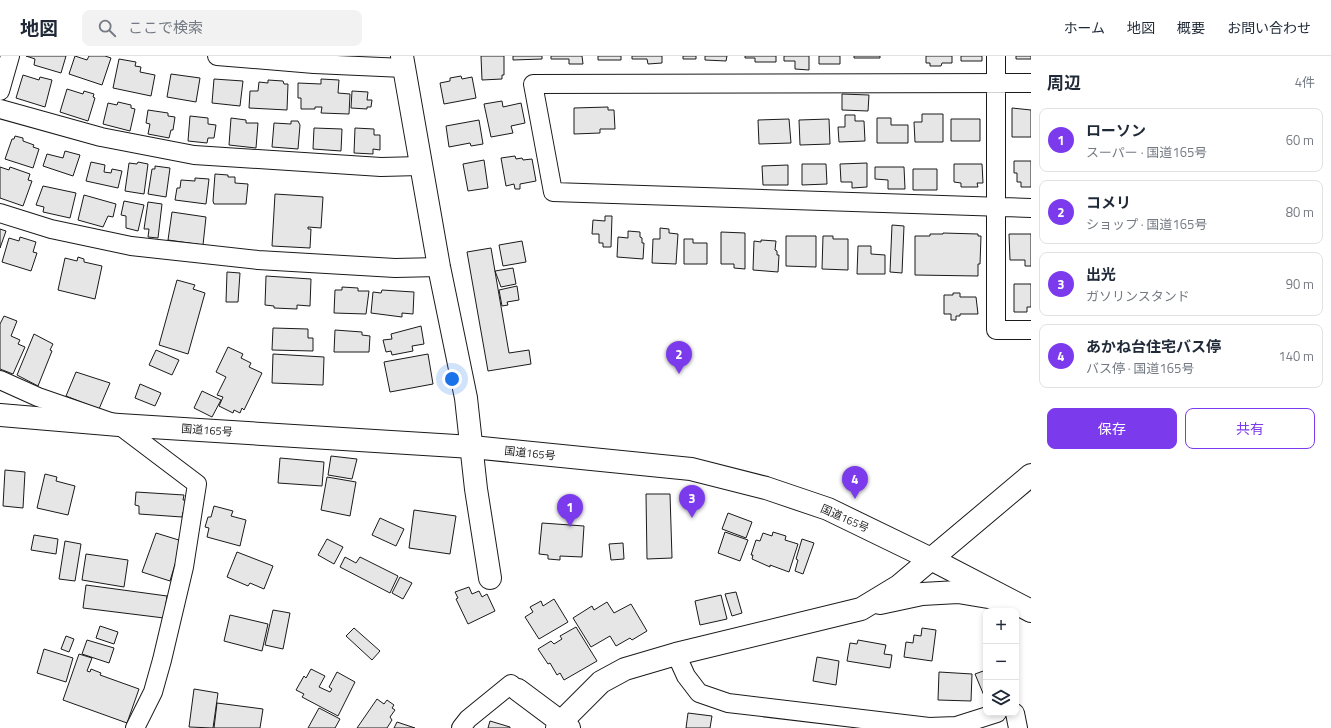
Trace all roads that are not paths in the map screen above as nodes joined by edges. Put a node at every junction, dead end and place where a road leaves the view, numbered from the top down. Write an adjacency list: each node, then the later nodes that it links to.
1 (10, 56): 7 (street)
2 (217, 56): 4 (street)
3 (996, 56): 5 (street)
4 (403, 62): 9 (main road)
5 (997, 83): 6 (street); 10 (street); 10 (street)
6 (1031, 83)
7 (0, 91)
8 (0, 109): 9 (street)
9 (420, 166): 13 (main road)
10 (996, 208): 11 (street); 14 (street)
11 (1031, 208)
12 (0, 213): 13 (street)
13 (439, 267): 18 (main road)
14 (1031, 330)
15 (0, 380): 17 (street)
16 (0, 415): 17 (main road, 国道165号)
17 (119, 425): 18 (main road, 国道165号); 29 (street)
18 (472, 447): 20 (main road, 国道165号); 21 (main road)
19 (1031, 475): 20 (main road)
20 (931, 559): 22 (main road); 23 (main road, 国道165号)
21 (490, 578)
22 (865, 606): 23 (main road); 24 (main road)
23 (1022, 606)
24 (676, 654): 26 (street); 28 (main road)
25 (518, 690): 28 (main road); 30 (street)
26 (988, 716)
27 (1016, 716): 31 (street)
28 (562, 726)
29 (135, 728)
30 (461, 728)
31 (1018, 728)

